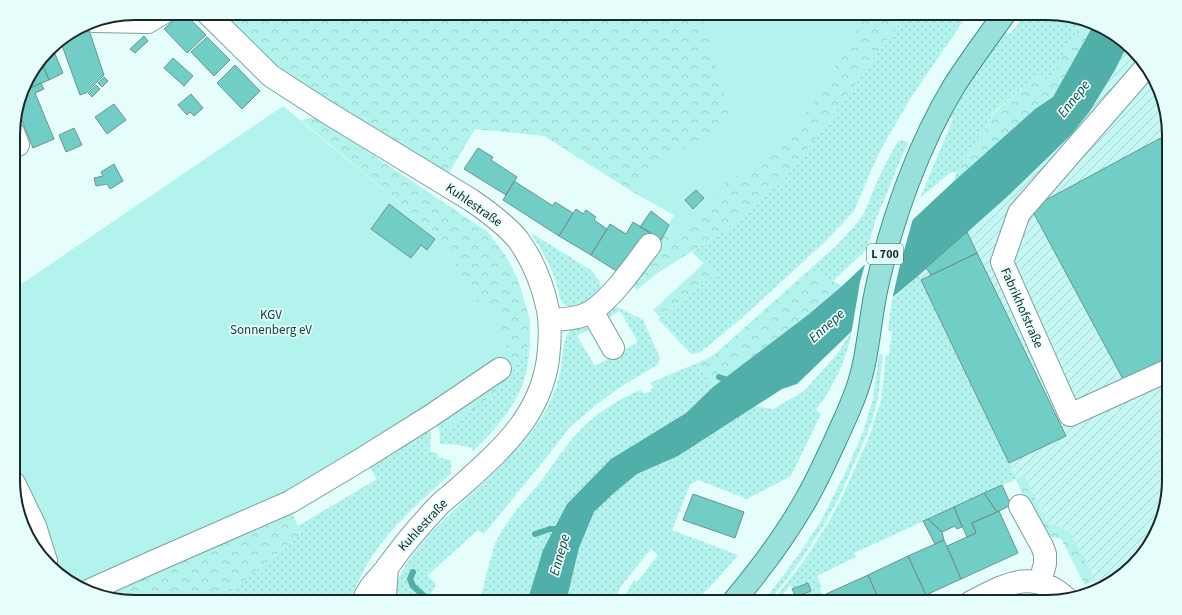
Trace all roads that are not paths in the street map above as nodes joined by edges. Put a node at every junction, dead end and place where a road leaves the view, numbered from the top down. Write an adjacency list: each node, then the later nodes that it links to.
1 (151, 20): 4 (street)
2 (214, 20): 8 (street, Kuhlestraße)
3 (1000, 20): 21 (main road, L 700)
4 (118, 21)
5 (1143, 71): 11 (street, Fabrikhofstraße)
6 (650, 245): 7 (street)
7 (592, 311): 8 (street); 9 (street)
8 (550, 320): 15 (street, Kuhlestraße)
9 (613, 348)
10 (500, 369): 17 (street)
11 (1162, 373)
12 (22, 499): 14 (street)
13 (1020, 506): 16 (street)
14 (41, 547)
15 (387, 567): 19 (street, Kuhlestraße); 20 (street)
16 (1040, 582): 18 (street); 22 (street)
17 (96, 588)
18 (1062, 594)
19 (365, 595)
20 (386, 595)
21 (739, 595)
22 (984, 595)

